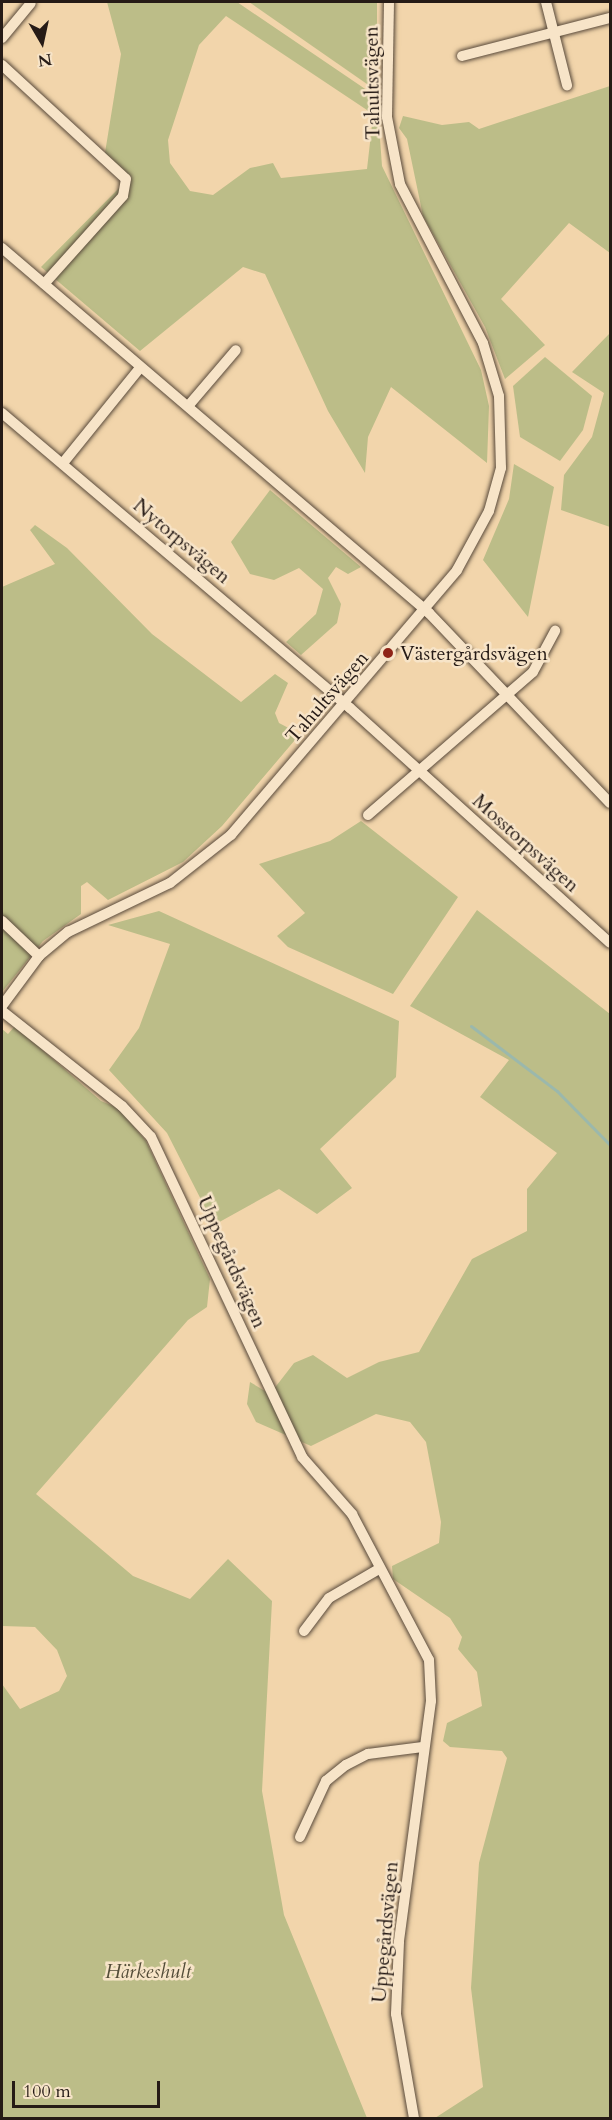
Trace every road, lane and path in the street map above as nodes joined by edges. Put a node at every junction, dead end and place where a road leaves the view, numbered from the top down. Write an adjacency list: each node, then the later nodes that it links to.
1 (389, 2): 17 (street, Tahultsvägen)
2 (546, 2): 5 (street)
3 (31, 3): 6 (street)
4 (610, 18): 5 (street)
5 (555, 32): 7 (street); 9 (street)
6 (2, 38)
7 (462, 56)
8 (2, 65): 11 (street)
9 (567, 86)
10 (2, 248): 11 (street)
11 (44, 284): 13 (street)
12 (236, 350): 14 (street)
13 (140, 368): 14 (street); 16 (street)
14 (189, 405): 17 (street)
15 (2, 413): 16 (street, Nytorpsvägen)
16 (63, 464): 20 (street, Nytorpsvägen)
17 (424, 610): 19 (street); 20 (street, Tahultsvägen)
18 (555, 631): 19 (street)
19 (507, 692): 21 (street); 22 (street)
20 (342, 701): 21 (street, Mosstorpsvägen); 26 (street, Tahultsvägen)
21 (417, 769): 23 (street); 25 (street, Mosstorpsvägen)
22 (610, 803)
23 (368, 815)
24 (2, 921): 26 (street)
25 (610, 944)
26 (39, 956): 27 (street, Tahultsvägen)
27 (2, 1006)
28 (2, 1011): 29 (street, Uppegårdsvägen)
29 (379, 1569): 30 (street); 31 (street, Uppegårdsvägen)
30 (304, 1632)
31 (423, 1747): 32 (street); 33 (street, Uppegårdsvägen)
32 (300, 1837)
33 (414, 2118)

